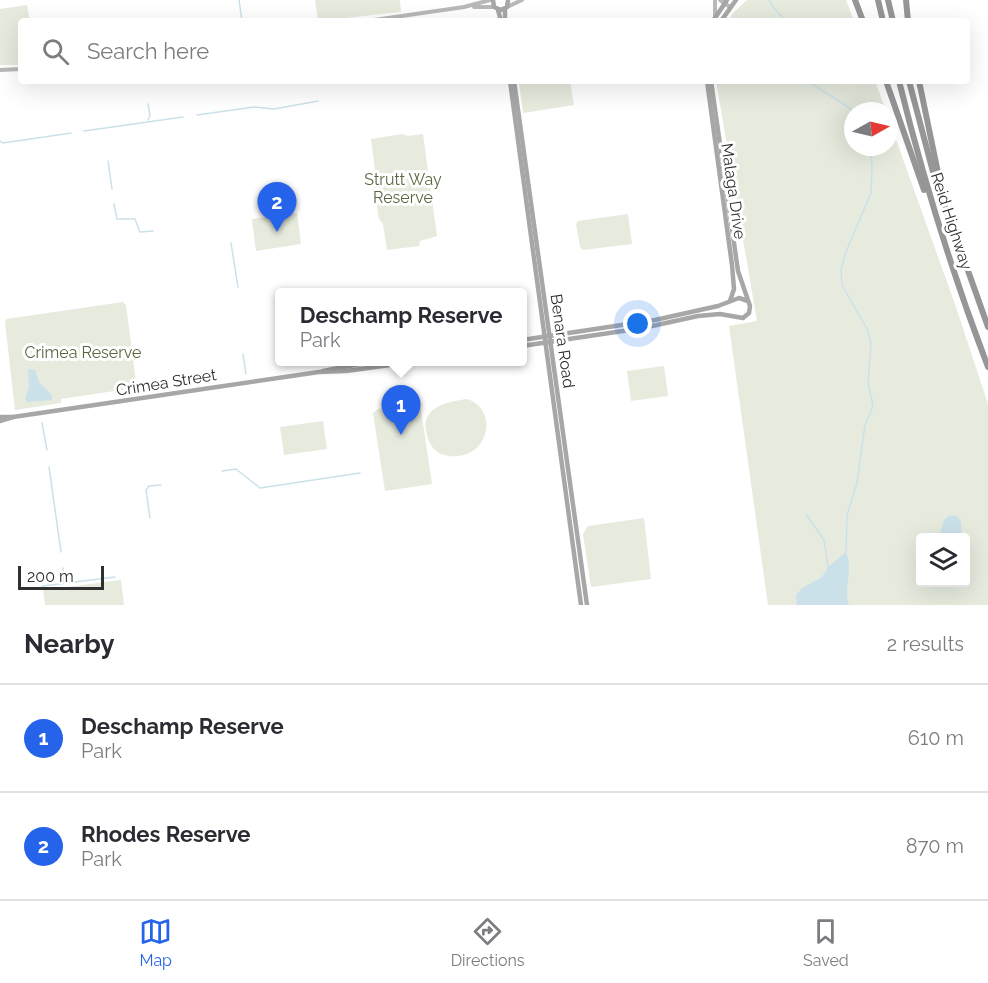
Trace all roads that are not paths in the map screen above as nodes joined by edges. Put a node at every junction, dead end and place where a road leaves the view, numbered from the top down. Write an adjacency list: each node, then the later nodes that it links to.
1 (491, 0): 11 (main road); 14 (main road)
2 (508, 0): 12 (main road)
3 (522, 0): 12 (main road)
4 (715, 0): 10 (main road); 18 (main road)
5 (736, 0): 13 (main road)
6 (855, 0): 21 (highway)
7 (878, 0): 22 (highway)
8 (888, 0): 23 (highway)
9 (906, 0): 24 (highway)
10 (724, 2): 13 (main road); 19 (main road)
11 (464, 7): 14 (main road); 15 (main road)
12 (506, 8): 14 (main road); 17 (main road)
13 (729, 8): 20 (main road)
14 (496, 9): 16 (main road)
15 (388, 18)
16 (501, 18)
17 (504, 18)
18 (714, 18)
19 (715, 18)
20 (723, 18)
21 (861, 18)
22 (882, 18)
23 (893, 18)
24 (908, 18)
25 (18, 69): 26 (main road)
26 (0, 70)
27 (512, 84): 39 (main road, Benara Road)
28 (512, 84): 40 (main road, Benara Road)
29 (709, 84): 38 (main road, Malaga Drive)
30 (709, 84): 37 (main road, Malaga Drive)
31 (887, 84): 36 (highway)
32 (899, 84): 36 (highway, Reid Highway)
33 (910, 84): 35 (highway, Reid Highway)
34 (920, 84): 35 (highway)
35 (954, 237): 41 (highway, Reid Highway)
36 (944, 244): 51 (highway, Reid Highway)
37 (728, 302): 38 (main road); 42 (main road)
38 (749, 302): 42 (main road)
39 (548, 323): 42 (main road); 43 (main road, Benara Road)
40 (543, 327): 43 (main road, Benara Road); 45 (main road)
41 (988, 327)
42 (561, 338): 43 (main road); 47 (main road)
43 (548, 339): 45 (main road); 47 (main road, Benara Road); 48 (main road, Benara Road)
44 (527, 340): 45 (main road)
45 (533, 341): 46 (main road); 48 (main road)
46 (527, 344)
47 (553, 352): 55 (main road, Benara Road)
48 (547, 356): 54 (main road, Benara Road)
49 (345, 366): 52 (main road, Crimea Street)
50 (381, 366): 52 (main road, Crimea Street)
51 (988, 367)
52 (323, 372): 53 (main road, Crimea Street)
53 (0, 419)
54 (581, 605)
55 (587, 605)

